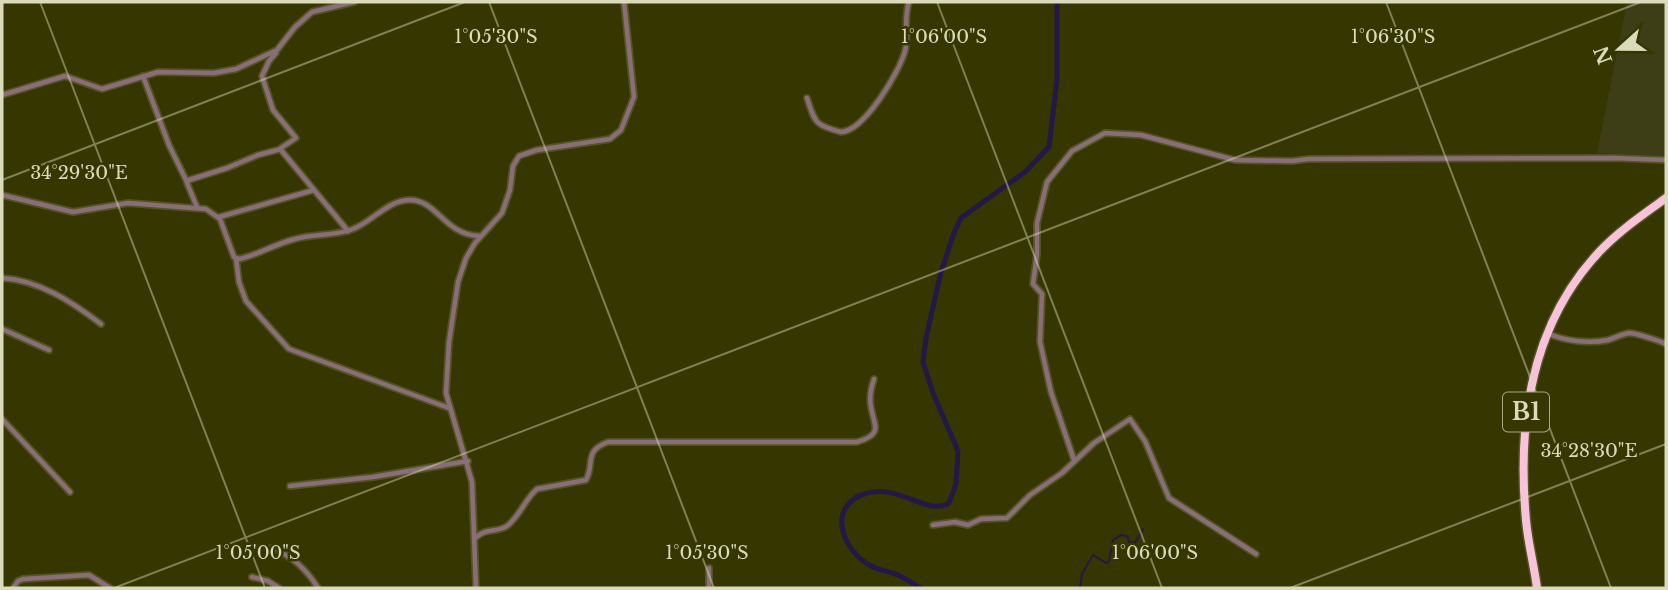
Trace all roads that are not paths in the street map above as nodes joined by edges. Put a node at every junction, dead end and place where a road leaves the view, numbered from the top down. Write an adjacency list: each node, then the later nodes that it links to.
1 (354, 2): 4 (street)
2 (624, 2): 18 (street)
3 (909, 2): 7 (street)
4 (282, 43): 5 (street); 8 (street)
5 (144, 76): 6 (street); 10 (street)
6 (2, 94)
7 (807, 98)
8 (281, 149): 10 (street); 11 (street)
9 (1666, 160): 30 (street)
10 (187, 182): 14 (street)
11 (314, 190): 15 (street); 16 (street)
12 (2, 195): 14 (street)
13 (1666, 198): 24 (highway, B1)
14 (197, 207): 15 (street)
15 (219, 217): 20 (street)
16 (348, 231): 17 (street); 20 (street)
17 (468, 235): 18 (street); 19 (street)
18 (479, 236): 19 (street)
19 (475, 243): 28 (street)
20 (236, 258): 28 (street)
21 (2, 278): 22 (street)
22 (101, 324)
23 (2, 329): 26 (street)
24 (1546, 333): 25 (street); 46 (highway, B1)
25 (1666, 344)
26 (49, 350)
27 (874, 379): 35 (street)
28 (450, 408): 31 (street)
29 (2, 419): 33 (street)
30 (1074, 460): 34 (street); 37 (street)
31 (468, 461): 32 (street); 35 (street)
32 (290, 486)
33 (71, 492)
34 (933, 525)
35 (475, 538): 44 (street)
36 (271, 548): 43 (street)
37 (1256, 554)
38 (709, 568): 45 (street)
39 (252, 577): 42 (street)
40 (13, 588): 41 (street)
41 (110, 588)
42 (279, 588)
43 (318, 588)
44 (476, 588)
45 (709, 588)
46 (1537, 588)

